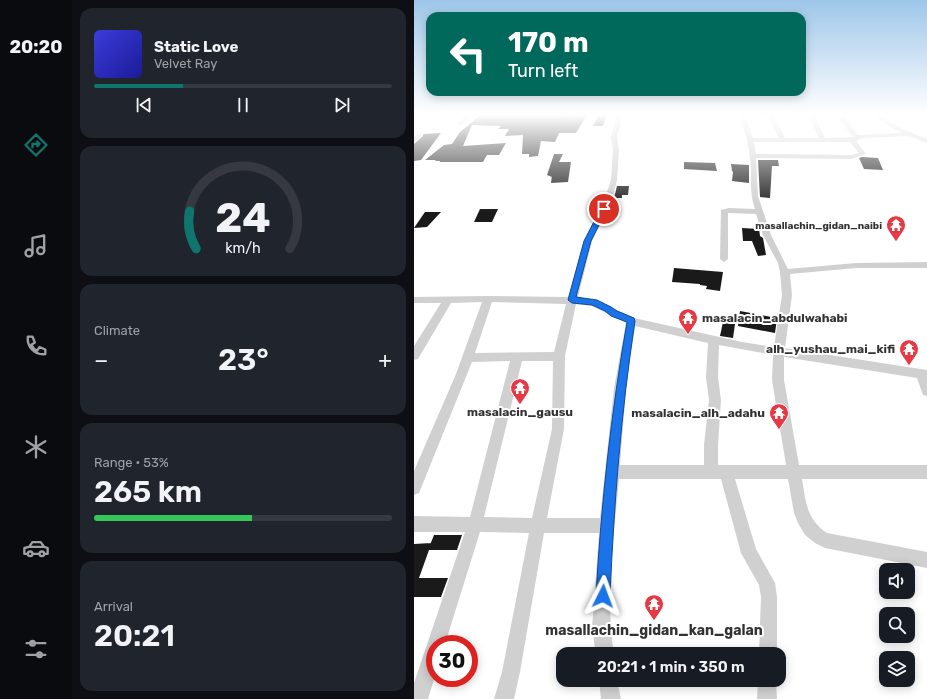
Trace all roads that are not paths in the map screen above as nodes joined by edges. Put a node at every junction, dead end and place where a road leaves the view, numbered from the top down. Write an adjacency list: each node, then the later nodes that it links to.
1 (616, 147): 13 (street)
2 (751, 147): 5 (street)
3 (790, 147): 4 (street); 5 (street)
4 (859, 147)
5 (752, 156): 6 (street)
6 (758, 212): 7 (street); 9 (street)
7 (724, 259)
8 (927, 265): 9 (street)
9 (785, 272): 16 (street)
10 (448, 299): 11 (street); 12 (street); 17 (street)
11 (488, 299): 13 (street); 20 (street)
12 (414, 300)
13 (572, 300): 14 (street); 18 (street)
14 (631, 321): 15 (street); 25 (street)
15 (714, 340): 16 (street); 23 (street)
16 (779, 352): 21 (street); 24 (street)
17 (414, 356)
18 (559, 356): 19 (street); 30 (street)
19 (518, 357): 20 (street); 29 (street)
20 (468, 358): 27 (street)
21 (925, 375): 22 (street)
22 (927, 391)
23 (718, 471): 24 (street); 25 (street); 35 (street)
24 (794, 471): 26 (street); 32 (street)
25 (613, 472): 31 (street)
26 (927, 472)
27 (414, 488)
28 (414, 524): 29 (street)
29 (475, 525): 30 (street); 33 (street)
30 (538, 525): 31 (street); 40 (street)
31 (608, 526): 34 (street)
32 (927, 560)
33 (439, 635)
34 (604, 647)
35 (768, 647)
36 (426, 675): 39 (street)
37 (609, 687): 41 (street)
38 (767, 687): 42 (street)
39 (418, 699)
40 (504, 699)
41 (611, 699)
42 (767, 699)

